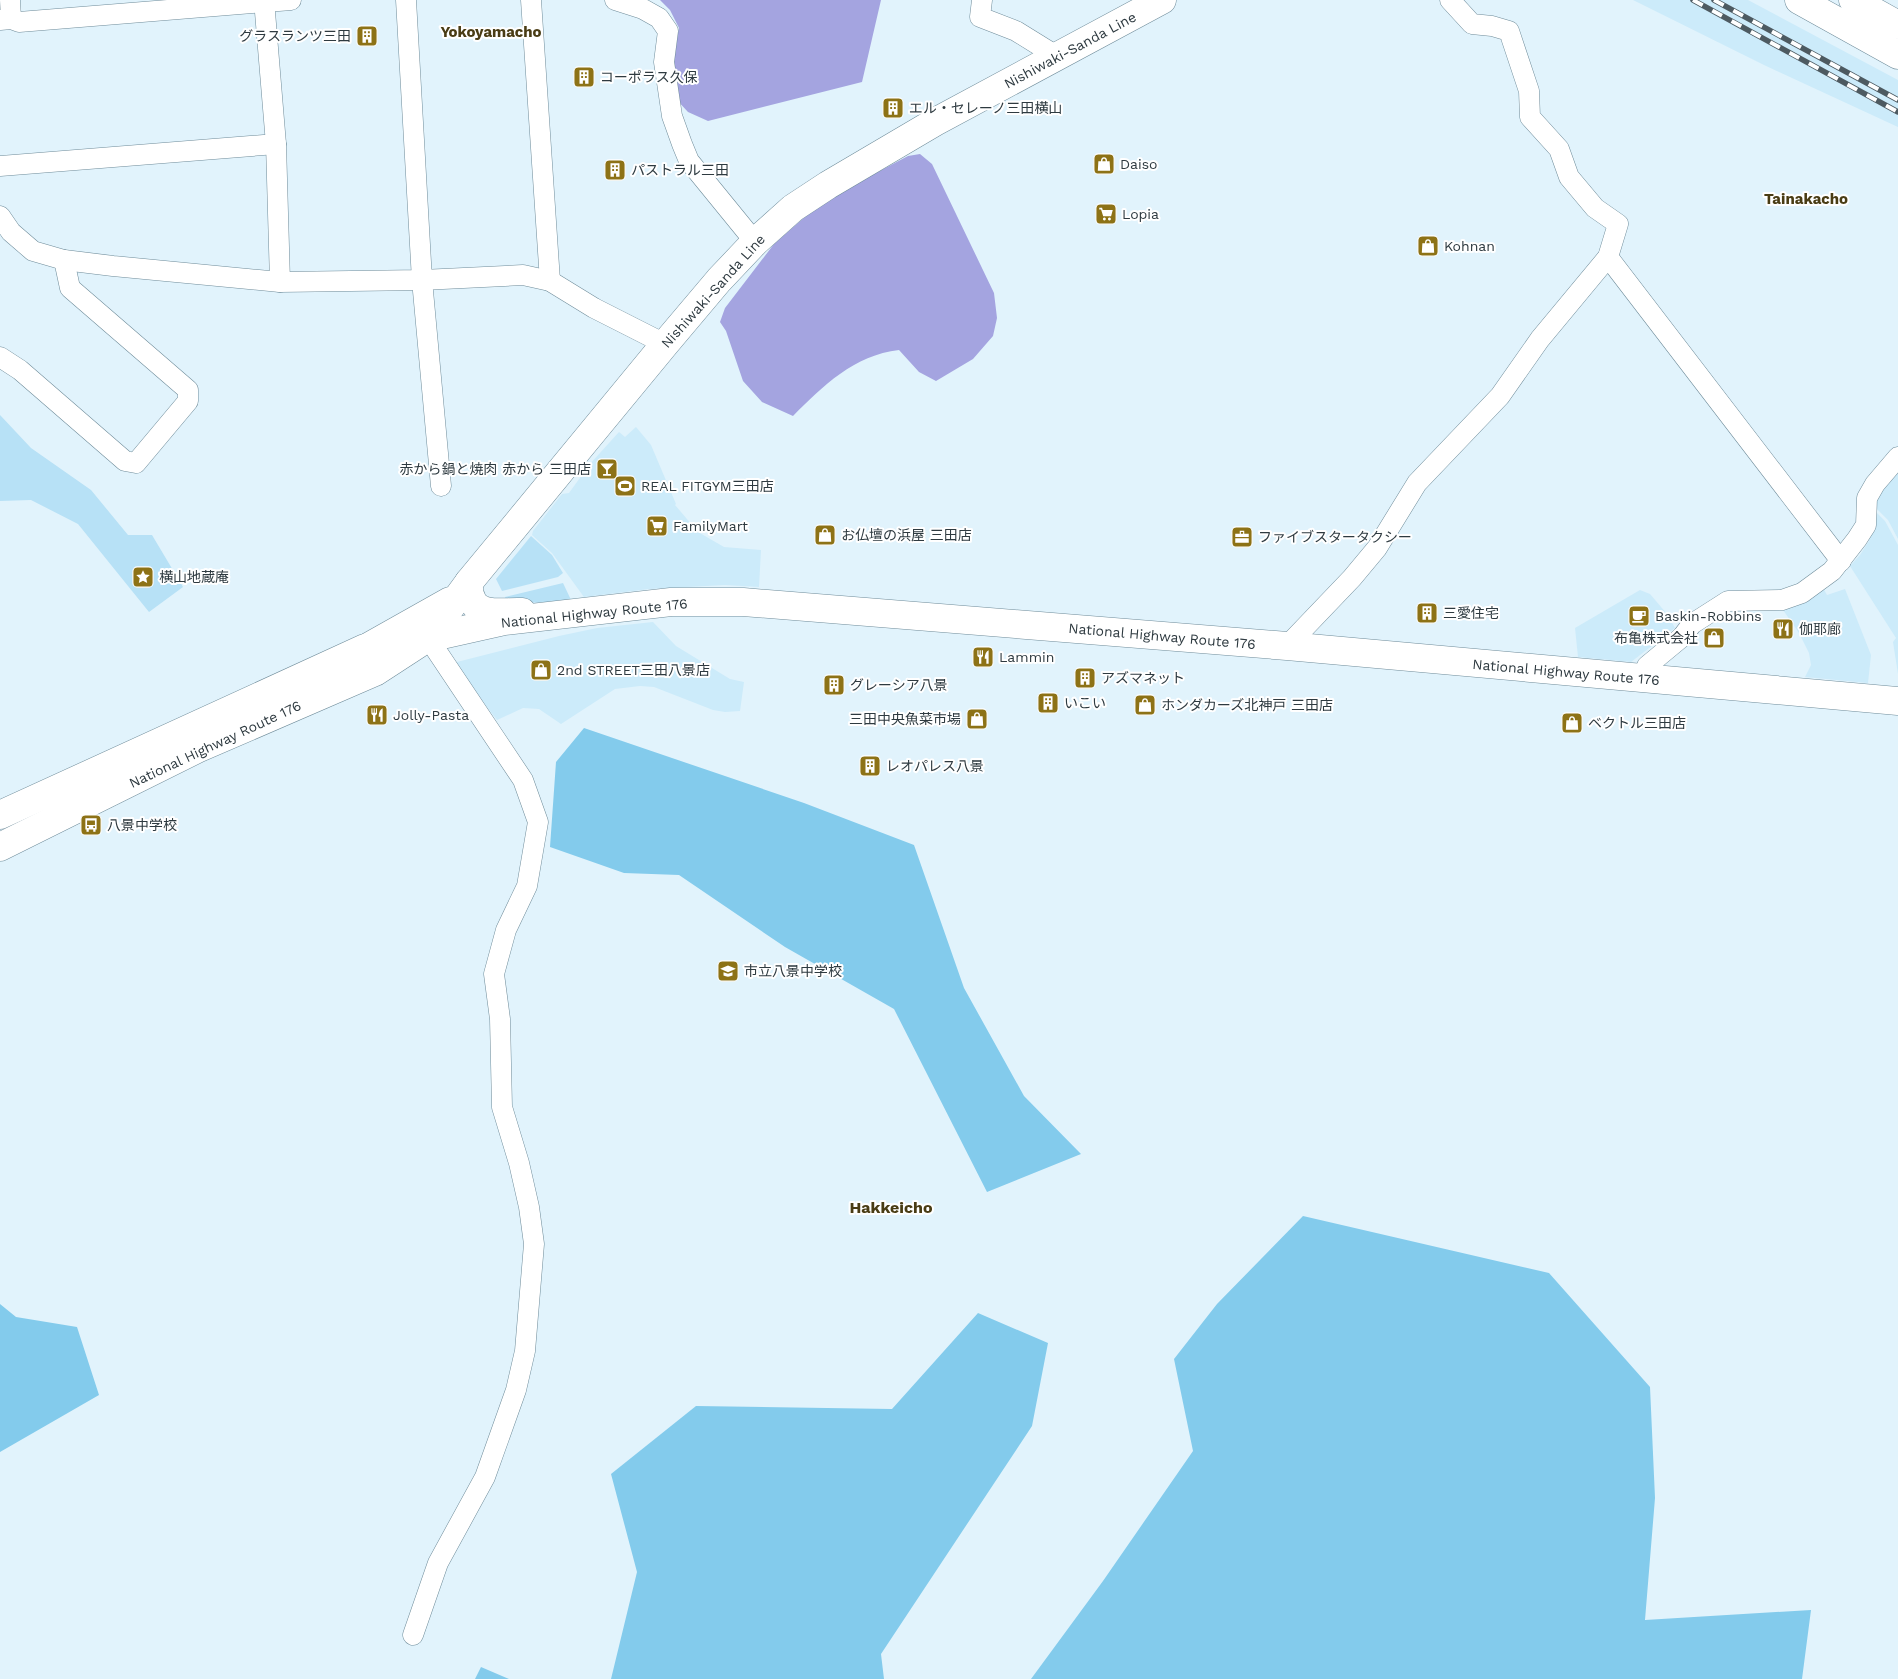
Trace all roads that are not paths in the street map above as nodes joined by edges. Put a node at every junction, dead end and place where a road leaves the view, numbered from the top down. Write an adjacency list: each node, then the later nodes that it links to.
1 (291, 0): 10 (street)
2 (406, 0): 21 (street)
3 (531, 0): 22 (street)
4 (615, 0): 18 (street)
5 (982, 0): 14 (street)
6 (1162, 0): 14 (main road, Nishiwaki-Sanda Line)
7 (1450, 0): 19 (street)
8 (1799, 0): 13 (main road)
9 (1853, 0): 12 (main road)
10 (264, 1): 11 (street); 15 (street)
11 (7, 13)
12 (1898, 25)
13 (1898, 54)
14 (1058, 57): 18 (main road, Nishiwaki-Sanda Line)
15 (276, 144): 16 (street); 23 (street)
16 (0, 166)
17 (0, 216): 20 (street)
18 (754, 242): 24 (main road, Nishiwaki-Sanda Line)
19 (1608, 257): 28 (street); 32 (street)
20 (64, 260): 23 (street); 25 (street)
21 (422, 280): 22 (street); 23 (street); 27 (street)
22 (550, 281): 24 (street)
23 (280, 282)
24 (665, 344): 29 (main road, Nishiwaki-Sanda Line)
25 (0, 357)
26 (1898, 458): 28 (street)
27 (441, 486)
28 (1841, 561): 34 (street)
29 (466, 587): 30 (main road); 31 (main road, Nishiwaki-Sanda Line); 33 (main road, Nishiwaki-Sanda Line)
30 (574, 613): 31 (main road, National Highway Route 176); 32 (main road, National Highway Route 176)
31 (428, 638): 33 (main road, National Highway Route 176); 37 (main road, National Highway Route 176); 38 (street)
32 (1287, 646): 34 (main road, National Highway Route 176)
33 (365, 648): 36 (main road, National Highway Route 176)
34 (1642, 679): 35 (main road, National Highway Route 176)
35 (1898, 701)
36 (0, 815)
37 (0, 847)
38 (413, 1635)

